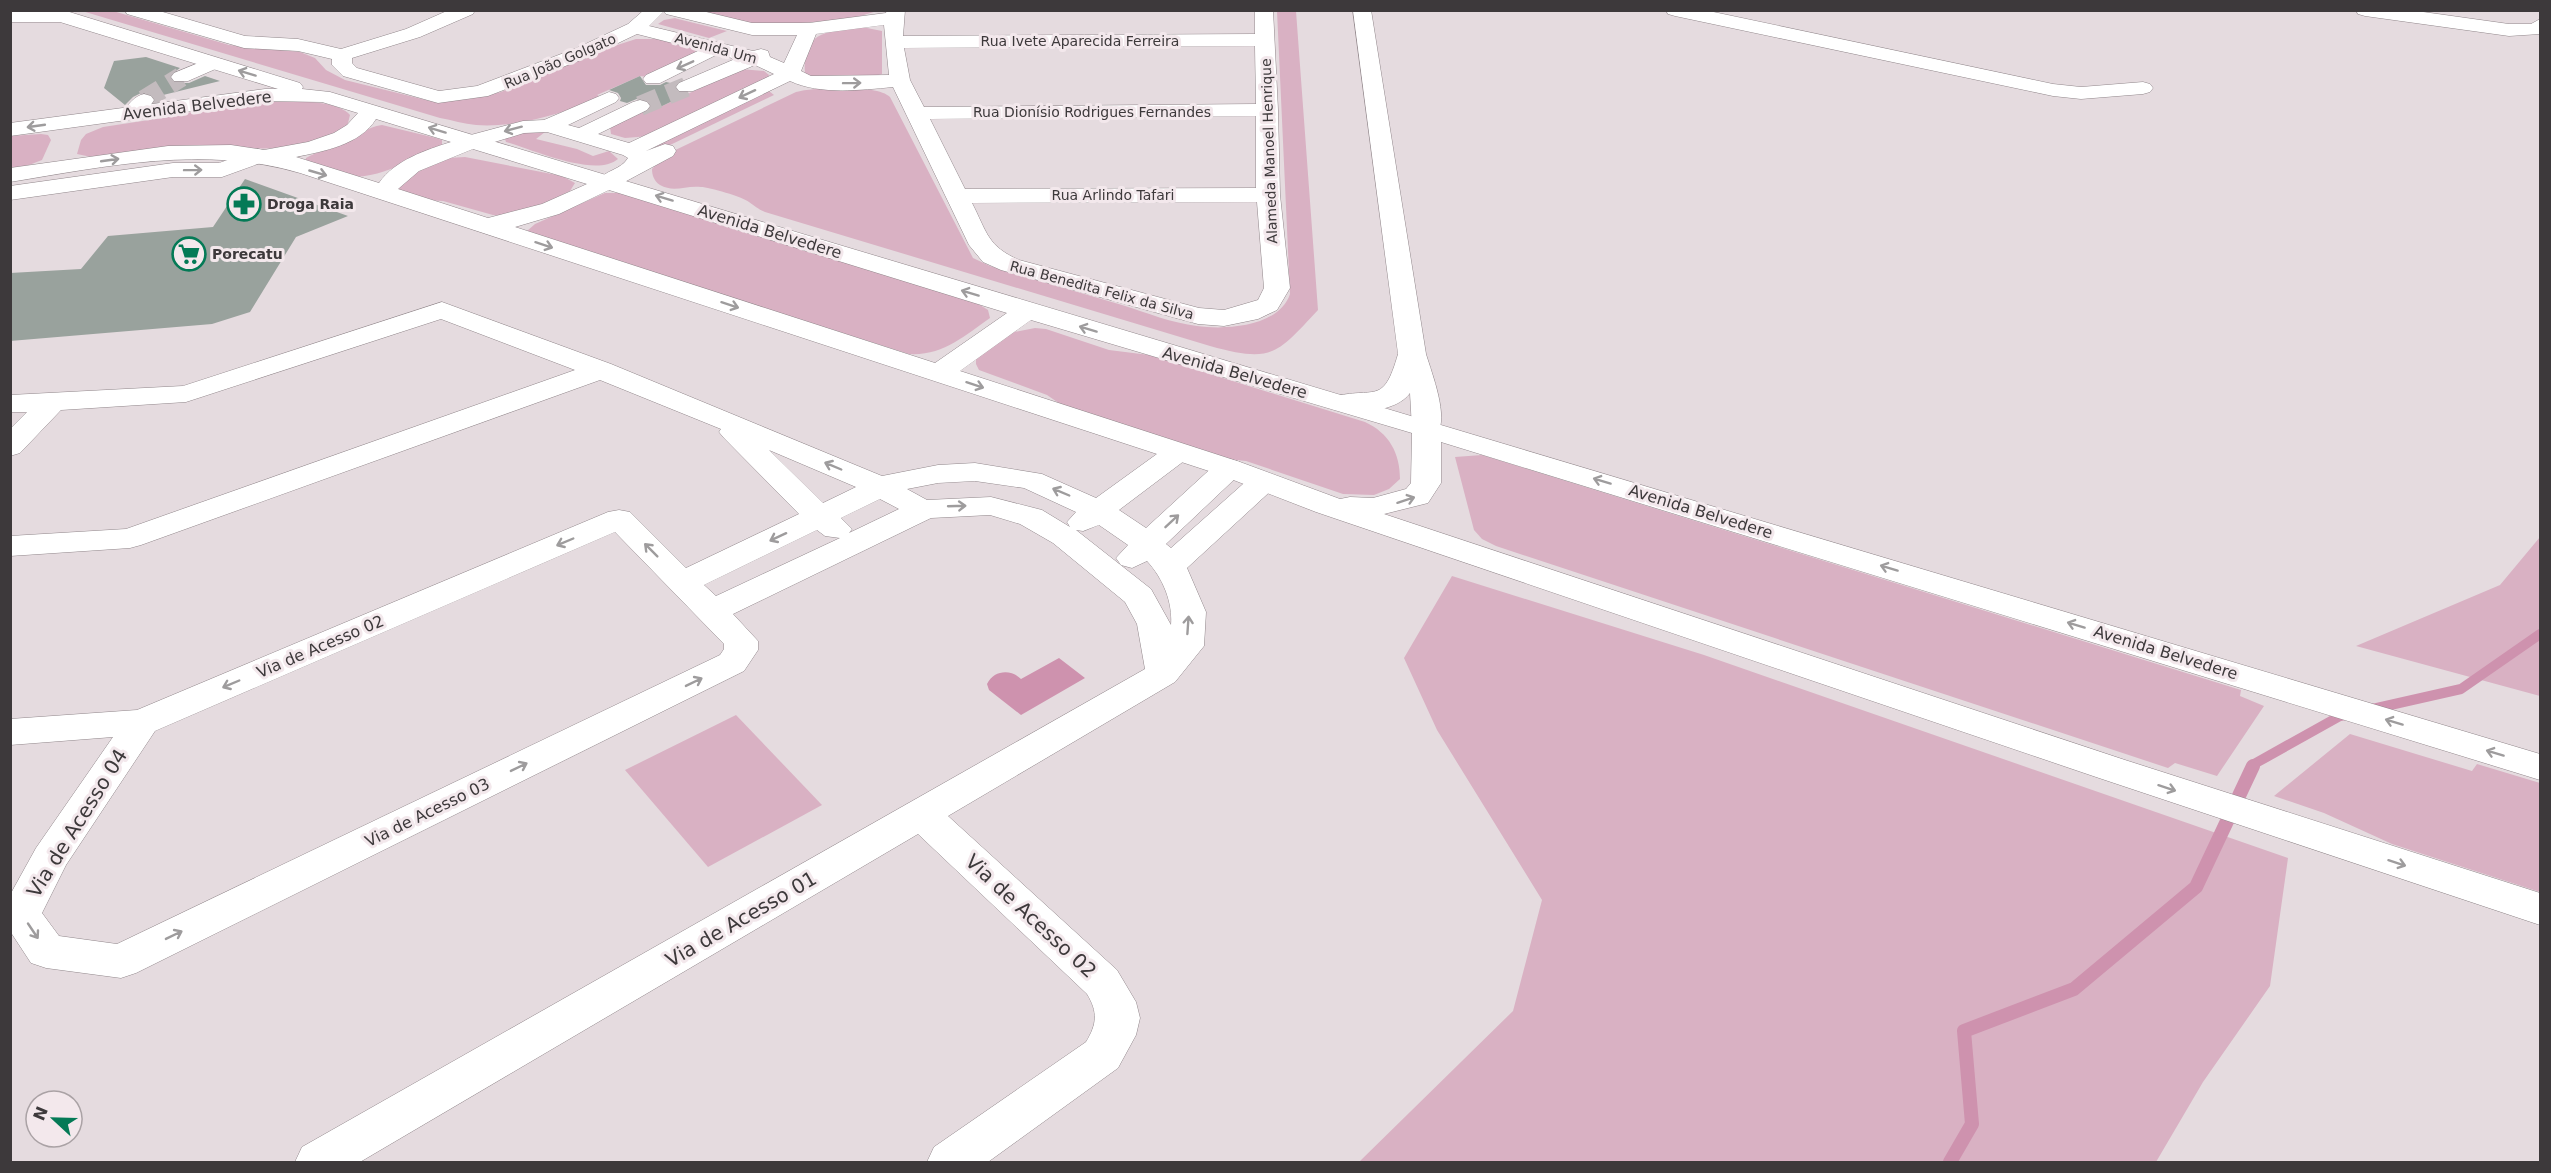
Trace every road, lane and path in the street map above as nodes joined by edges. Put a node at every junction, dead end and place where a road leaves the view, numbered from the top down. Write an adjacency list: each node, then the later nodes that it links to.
1 (42, 10): 12 (street)
2 (134, 10): 20 (street)
3 (466, 10): 20 (street)
4 (656, 10): 13 (street, Rua João Golgato)
5 (673, 10): 15 (street, Avenida Um)
6 (1264, 10): 17 (street, Alameda Manoel Henrique)
7 (1362, 10): 52 (street)
8 (1675, 10): 28 (street)
9 (2365, 10): 14 (street)
10 (895, 14): 16 (street, Avenida Um); 18 (street)
11 (10, 16): 12 (street)
12 (61, 16): 22 (street)
13 (635, 28): 19 (street, Avenida Um); 20 (street, Rua João Golgato)
14 (2533, 28)
15 (752, 29): 16 (street, Avenida Um); 19 (street)
16 (801, 30): 21 (street); 24 (street)
17 (1265, 40): 18 (street, Rua Ivete Aparecida Ferreira); 33 (street, Alameda Manoel Henrique)
18 (895, 42): 26 (street)
19 (717, 47): 21 (street, Avenida Um); 25 (street, one-way to 25)
20 (342, 55)
21 (756, 58): 24 (street, Avenida Um); 27 (street)
22 (213, 63): 23 (street); 29 (street, one-way to 22)
23 (181, 76)
24 (799, 78): 26 (street, Avenida Um, one-way to 26); 41 (street)
25 (653, 79)
26 (900, 80): 34 (street)
27 (686, 87)
28 (2143, 88)
29 (323, 96): 32 (street, Avenida Belvedere); 35 (street, Avenida Belvedere)
30 (609, 98): 36 (street)
31 (640, 106): 38 (street)
32 (370, 110): 39 (street, Avenida Belvedere, one-way to 32); 40 (street)
33 (1268, 110): 34 (street, Rua Dionísio Rodrigues Fernandes); 47 (street, Alameda Manoel Henrique)
34 (917, 113): 48 (street)
35 (105, 117): 37 (street, Avenida Belvedere, one-way to 37); 42 (street)
36 (548, 126): 38 (street); 39 (street, one-way to 39)
37 (10, 130)
38 (579, 134): 41 (street)
39 (475, 141): 44 (street, Avenida Belvedere); 45 (street)
40 (260, 156): 42 (street, one-way to 40); 45 (street, one-way to 45); 46 (street, one-way to 40)
41 (633, 157): 44 (street)
42 (77, 165): 43 (street)
43 (10, 175)
44 (609, 181): 49 (street); 50 (street, Avenida Belvedere, one-way to 44)
45 (385, 192): 49 (street)
46 (10, 193)
47 (1268, 195): 48 (street, Rua Arlindo Tafari); 51 (street, Alameda Manoel Henrique)
48 (958, 196): 51 (street, Rua Benedita Felix da Silva)
49 (484, 225): 54 (street, one-way to 54)
50 (1026, 310): 54 (street); 56 (street, Avenida Belvedere, one-way to 50)
51 (1249, 314)
52 (1412, 354): 56 (street); 59 (street)
53 (601, 370): 55 (street); 58 (street); 72 (street)
54 (939, 373): 61 (street, one-way to 61)
55 (53, 401): 57 (street); 60 (street)
56 (1342, 403): 59 (street, Avenida Belvedere)
57 (10, 404)
58 (720, 418): 64 (street, one-way to 58); 68 (street)
59 (1427, 428): 65 (street, one-way to 59); 80 (street, Avenida Belvedere, one-way to 59)
60 (10, 447)
61 (1178, 452): 62 (street); 67 (street)
62 (1229, 468): 63 (street); 71 (street, one-way to 62)
63 (1263, 482): 65 (street); 73 (street)
64 (881, 487): 66 (street); 67 (street, one-way to 64); 68 (street)
65 (1327, 505): 82 (street, one-way to 82)
66 (923, 510): 69 (street, one-way to 69); 70 (street)
67 (1099, 511): 69 (street); 71 (street)
68 (820, 517): 70 (street); 75 (street, one-way to 75)
69 (1064, 536): 74 (street)
70 (854, 543): 76 (street)
71 (1148, 544): 73 (street); 74 (street)
72 (10, 546)
73 (1170, 566): 77 (street, Via de Acesso 01, one-way to 73)
74 (1113, 575): 77 (street)
75 (682, 582): 76 (street); 78 (street, Via de Acesso 02, one-way to 78)
76 (712, 611): 83 (street, Via de Acesso 03, one-way to 76)
77 (1163, 674): 81 (street, Via de Acesso 01)
78 (142, 722): 79 (street, Via de Acesso 02); 83 (street, Via de Acesso 04, one-way to 83)
79 (10, 732)
80 (2541, 767)
81 (921, 814): 84 (street, Via de Acesso 01); 85 (street, Via de Acesso 02)
82 (2541, 909)
83 (121, 961)
84 (319, 1162)
85 (951, 1162)

